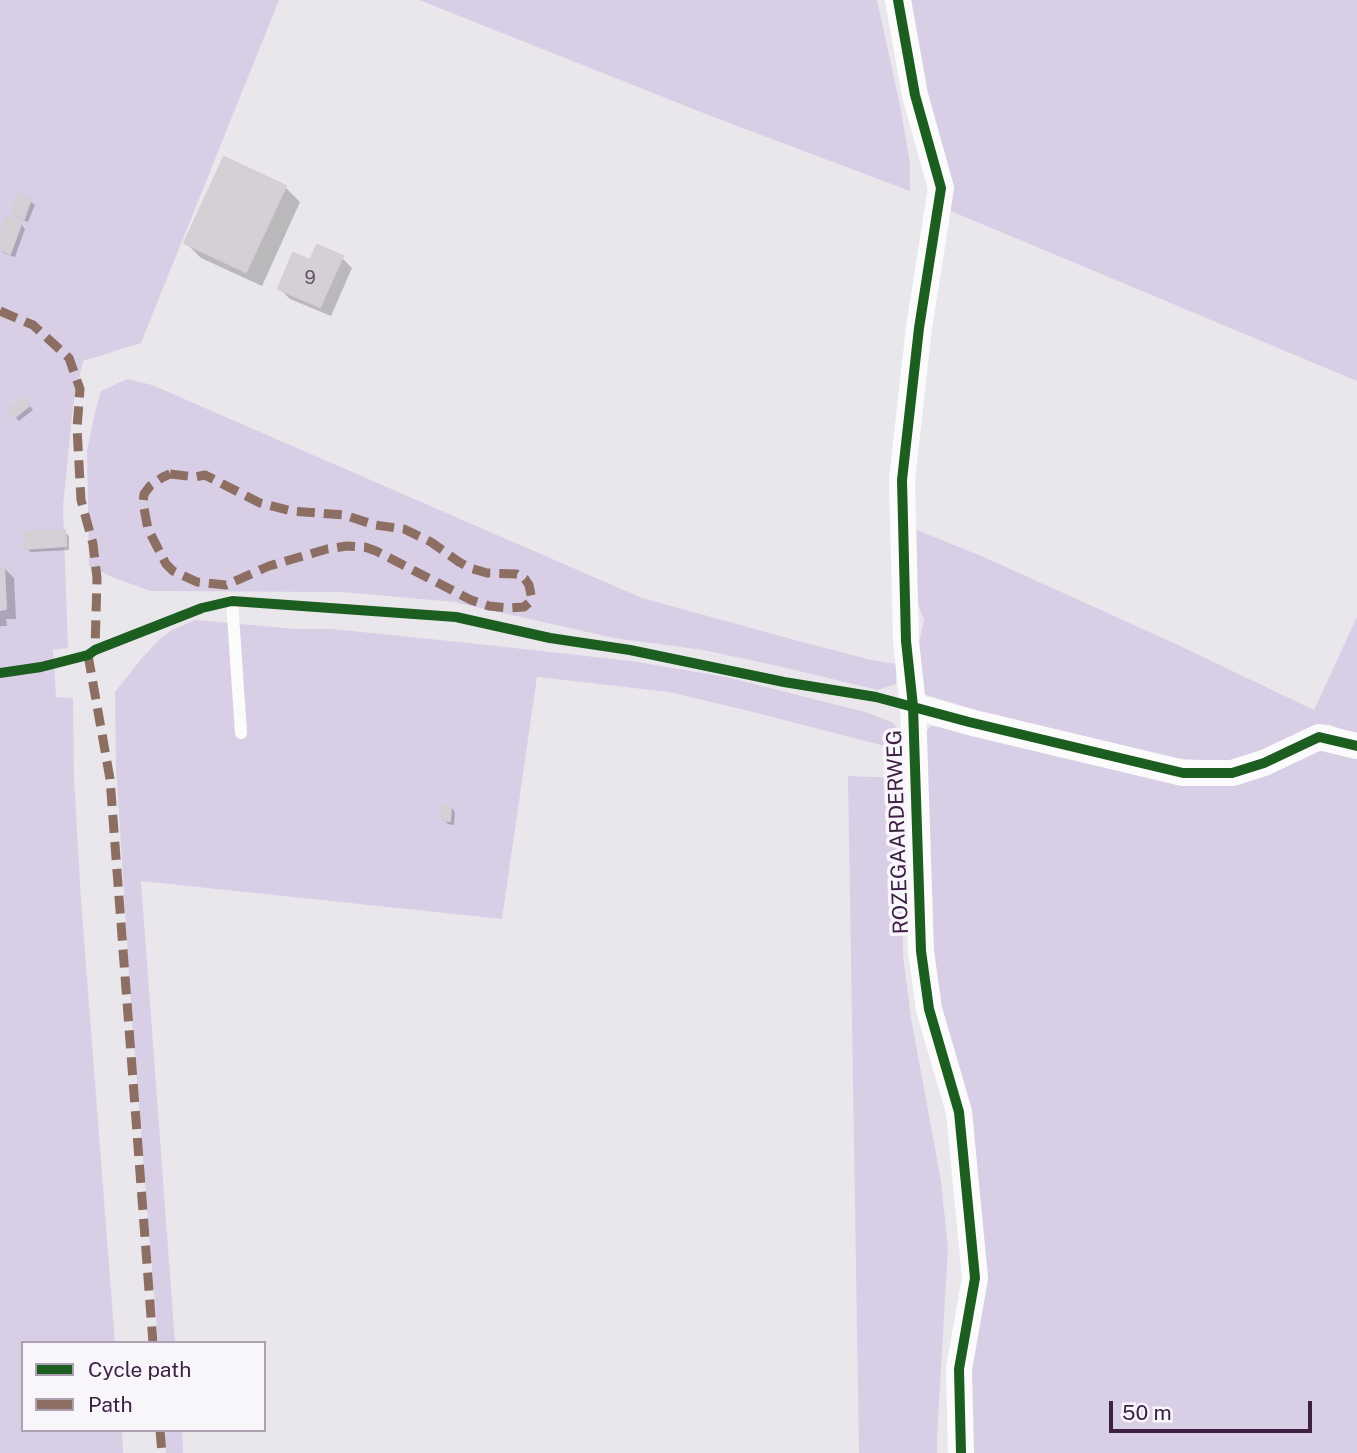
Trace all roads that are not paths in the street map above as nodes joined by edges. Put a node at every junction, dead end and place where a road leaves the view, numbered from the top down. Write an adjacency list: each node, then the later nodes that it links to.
1 (898, 0): 3 (street, ROZEGAARDERWEG)
2 (232, 601): 4 (lane)
3 (913, 706): 5 (street); 6 (street, ROZEGAARDERWEG)
4 (241, 733)
5 (1357, 746)
6 (961, 1453)

